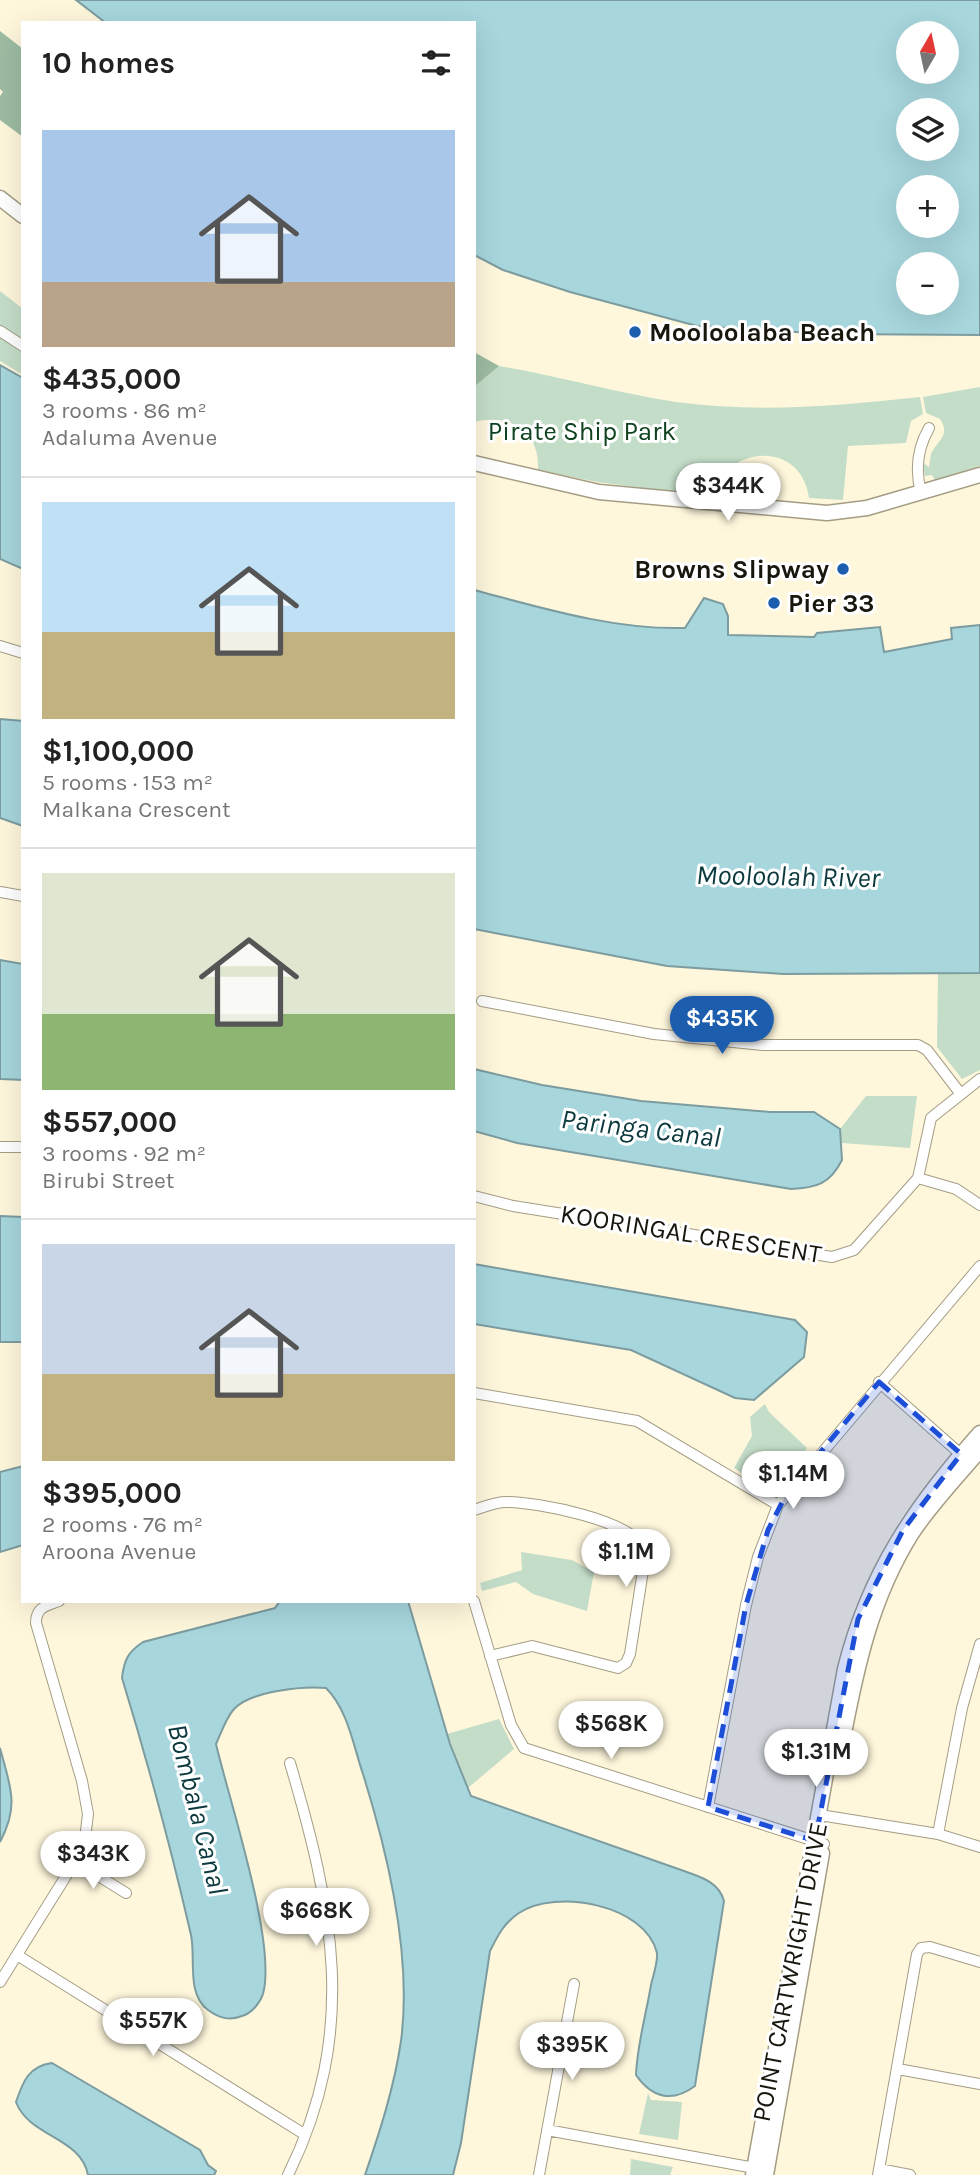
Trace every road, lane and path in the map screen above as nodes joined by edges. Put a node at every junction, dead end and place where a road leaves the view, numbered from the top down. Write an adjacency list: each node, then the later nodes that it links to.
1 (0, 198): 2 (main road)
2 (21, 214)
3 (0, 331): 4 (street)
4 (21, 345)
5 (929, 428): 8 (street)
6 (476, 463): 8 (main road)
7 (980, 475): 8 (main road)
8 (920, 493)
9 (0, 646): 10 (street)
10 (21, 652)
11 (0, 892): 12 (street)
12 (21, 896)
13 (482, 1001): 15 (street)
14 (980, 1079): 15 (street)
15 (960, 1093): 18 (street)
16 (0, 1147): 17 (street)
17 (21, 1147)
18 (918, 1178): 19 (street, KOORINGAL CRESCENT); 20 (street)
19 (476, 1197)
20 (980, 1205)
21 (980, 1266): 22 (street)
22 (879, 1382): 26 (street); 27 (street)
23 (476, 1392): 27 (street)
24 (980, 1433): 26 (main road, POINT CARTWRIGHT DRIVE)
25 (980, 1450): 26 (main road, POINT CARTWRIGHT DRIVE)
26 (965, 1458): 35 (main road, POINT CARTWRIGHT DRIVE)
27 (778, 1505): 34 (street)
28 (476, 1510): 32 (street)
29 (54, 1603): 39 (street)
30 (475, 1603): 32 (street)
31 (980, 1644): 36 (street)
32 (491, 1656): 34 (street)
33 (290, 1763): 48 (street)
34 (708, 1807): 37 (street)
35 (824, 1815): 36 (street); 37 (main road, POINT CARTWRIGHT DRIVE)
36 (938, 1834): 38 (street)
37 (819, 1842): 49 (main road, POINT CARTWRIGHT DRIVE)
38 (980, 1847)
39 (76, 1863): 40 (street); 41 (street)
40 (126, 1893)
41 (17, 1955): 43 (street); 48 (street)
42 (980, 1962): 45 (street)
43 (0, 1982)
44 (574, 1984): 47 (street)
45 (898, 2069): 46 (street); 50 (street)
46 (980, 2084)
47 (547, 2130): 49 (street); 52 (street)
48 (304, 2134): 51 (street)
49 (760, 2172)
50 (879, 2172): 53 (street)
51 (288, 2175)
52 (539, 2175)
53 (910, 2175)

